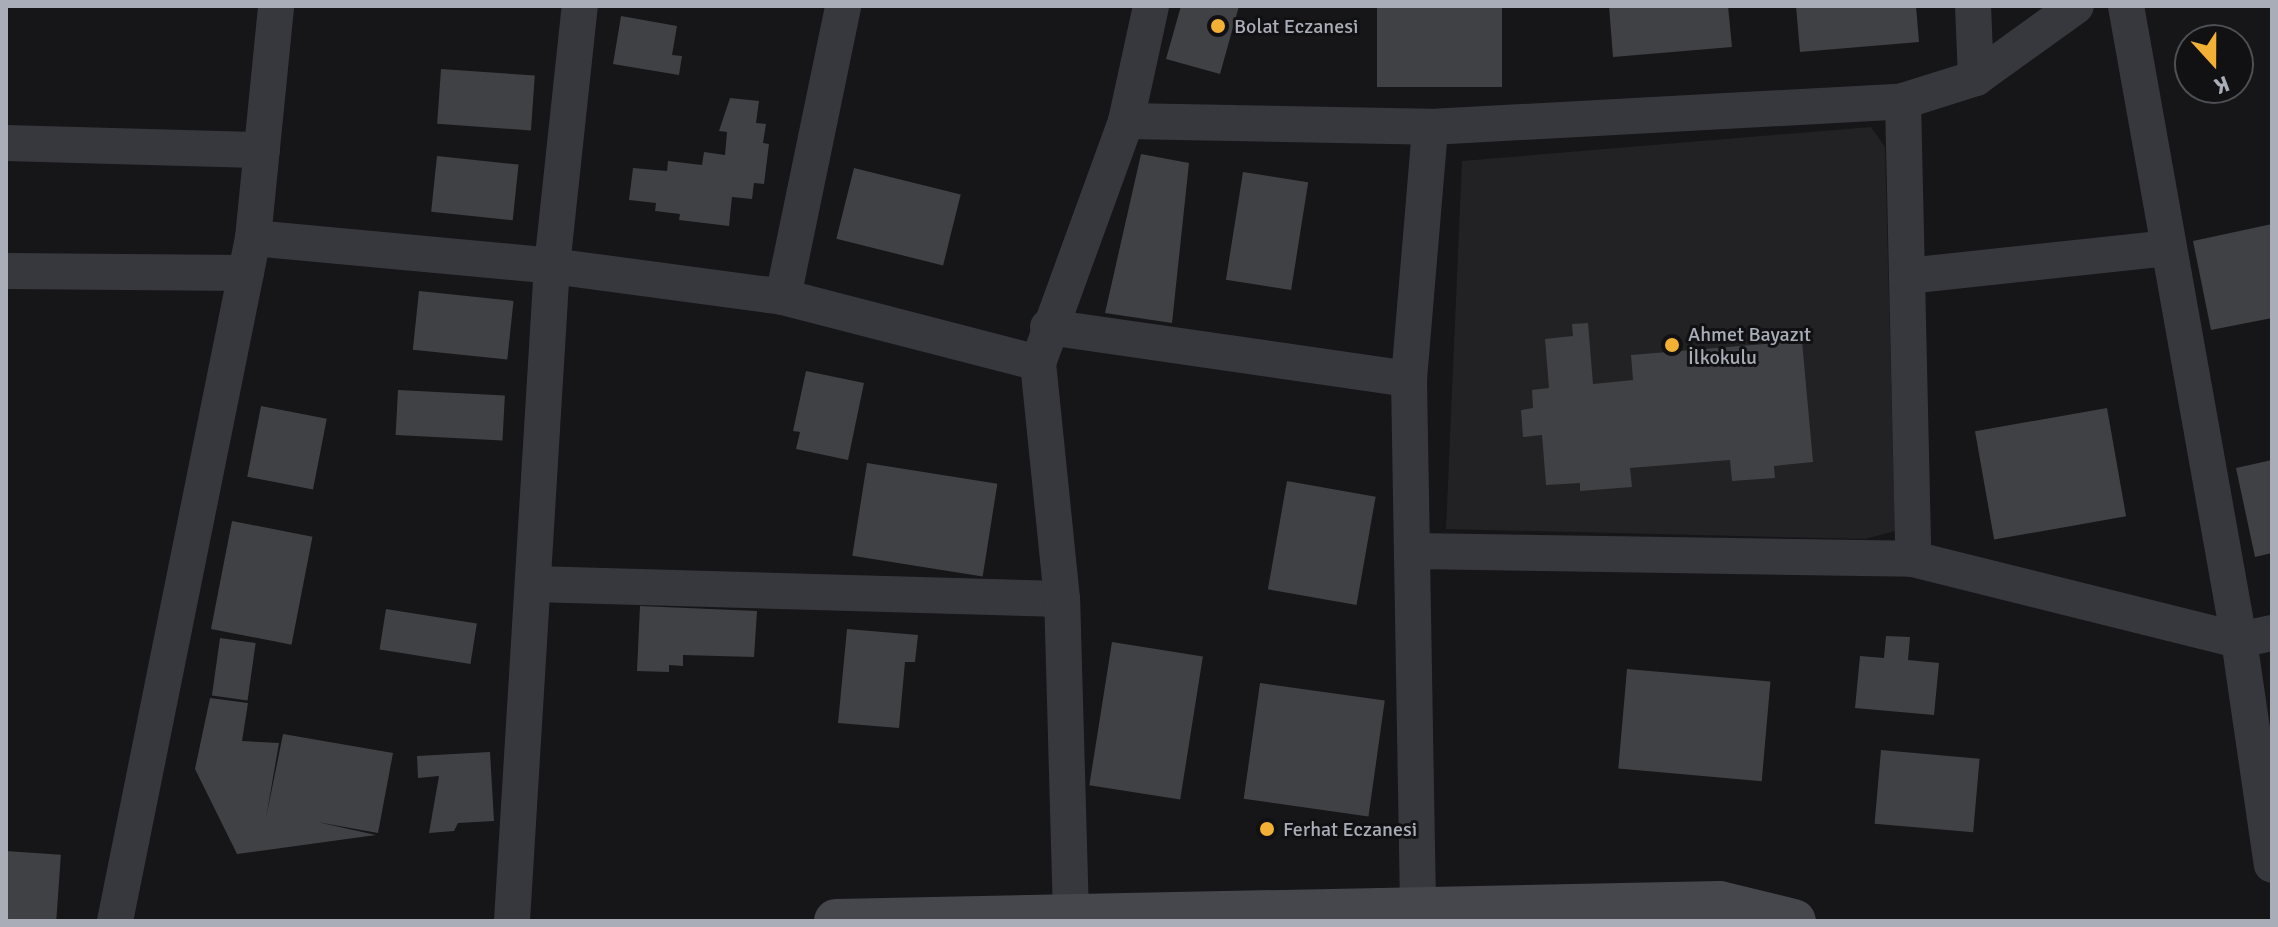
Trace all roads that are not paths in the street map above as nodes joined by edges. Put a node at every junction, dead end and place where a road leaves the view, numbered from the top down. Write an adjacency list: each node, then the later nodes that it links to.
1 (276, 6): 13 (street)
2 (580, 6): 16 (street)
3 (843, 6): 19 (street)
4 (1151, 6): 10 (street)
5 (1973, 6): 8 (street)
6 (2076, 6): 8 (street)
7 (2126, 6): 14 (street)
8 (1976, 78): 9 (street)
9 (1903, 101): 11 (street); 18 (street)
10 (1126, 121): 11 (street); 20 (street)
11 (1430, 127): 22 (street)
12 (6, 143): 13 (street)
13 (262, 150): 15 (street)
14 (2167, 248): 18 (street); 27 (street)
15 (249, 256): 16 (street); 17 (street); 32 (street)
16 (552, 266): 19 (street); 25 (street)
17 (6, 271)
18 (1907, 276): 24 (street)
19 (783, 297): 21 (street)
20 (1048, 327): 21 (street); 22 (street)
21 (1038, 363): 26 (street)
22 (1409, 379): 23 (street)
23 (1414, 551): 24 (street); 29 (street)
24 (1913, 559): 27 (street)
25 (533, 584): 26 (street); 33 (street)
26 (1062, 599): 30 (street)
27 (2255, 636): 28 (street)
28 (2272, 865)
29 (1418, 906): 31 (street); 35 (street)
30 (1071, 916): 31 (street); 34 (street)
31 (1273, 917)
32 (115, 921)
33 (512, 921)
34 (836, 921)
35 (1794, 921)

